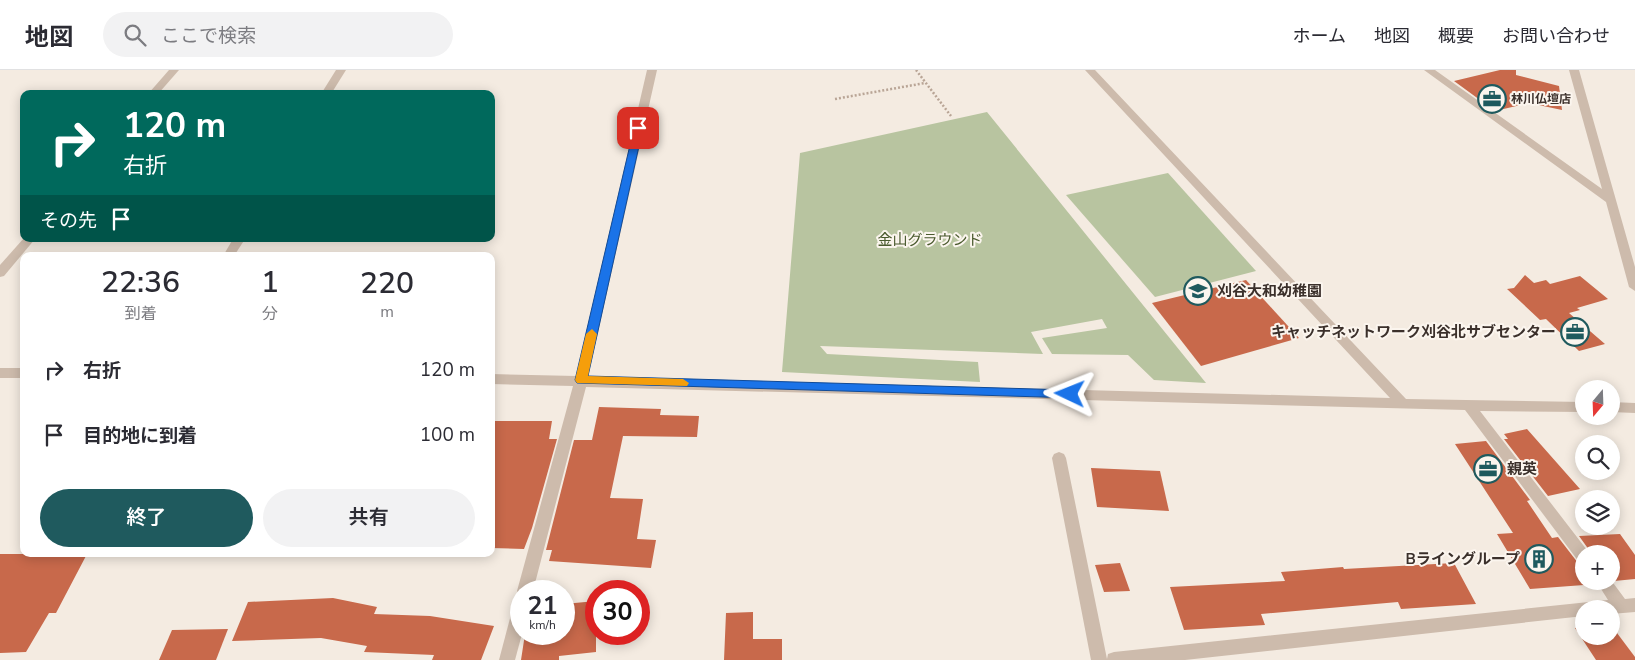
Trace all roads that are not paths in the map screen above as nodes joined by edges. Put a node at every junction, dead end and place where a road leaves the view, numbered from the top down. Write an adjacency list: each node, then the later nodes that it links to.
1 (174, 70): 7 (street)
2 (341, 70): 8 (street)
3 (652, 70): 16 (street)
4 (1090, 70): 17 (street)
5 (1429, 70): 9 (street)
6 (1574, 70): 9 (street)
7 (156, 90)
8 (328, 90)
9 (1610, 200): 12 (street)
10 (26, 242): 11 (street)
11 (0, 273)
12 (1635, 287)
13 (0, 373): 14 (street)
14 (20, 373)
15 (495, 379): 16 (street)
16 (581, 380): 17 (street); 24 (street)
17 (1403, 404): 18 (street)
18 (1468, 404): 19 (street); 23 (street)
19 (1575, 407)
20 (1620, 407): 21 (street)
21 (1635, 408)
22 (1059, 458): 30 (street)
23 (1576, 545)
24 (529, 580)
25 (1612, 590): 26 (street)
26 (1628, 605)
27 (1575, 610): 31 (street)
28 (511, 645): 29 (street)
29 (507, 660)
30 (1099, 660)
31 (1114, 660)

